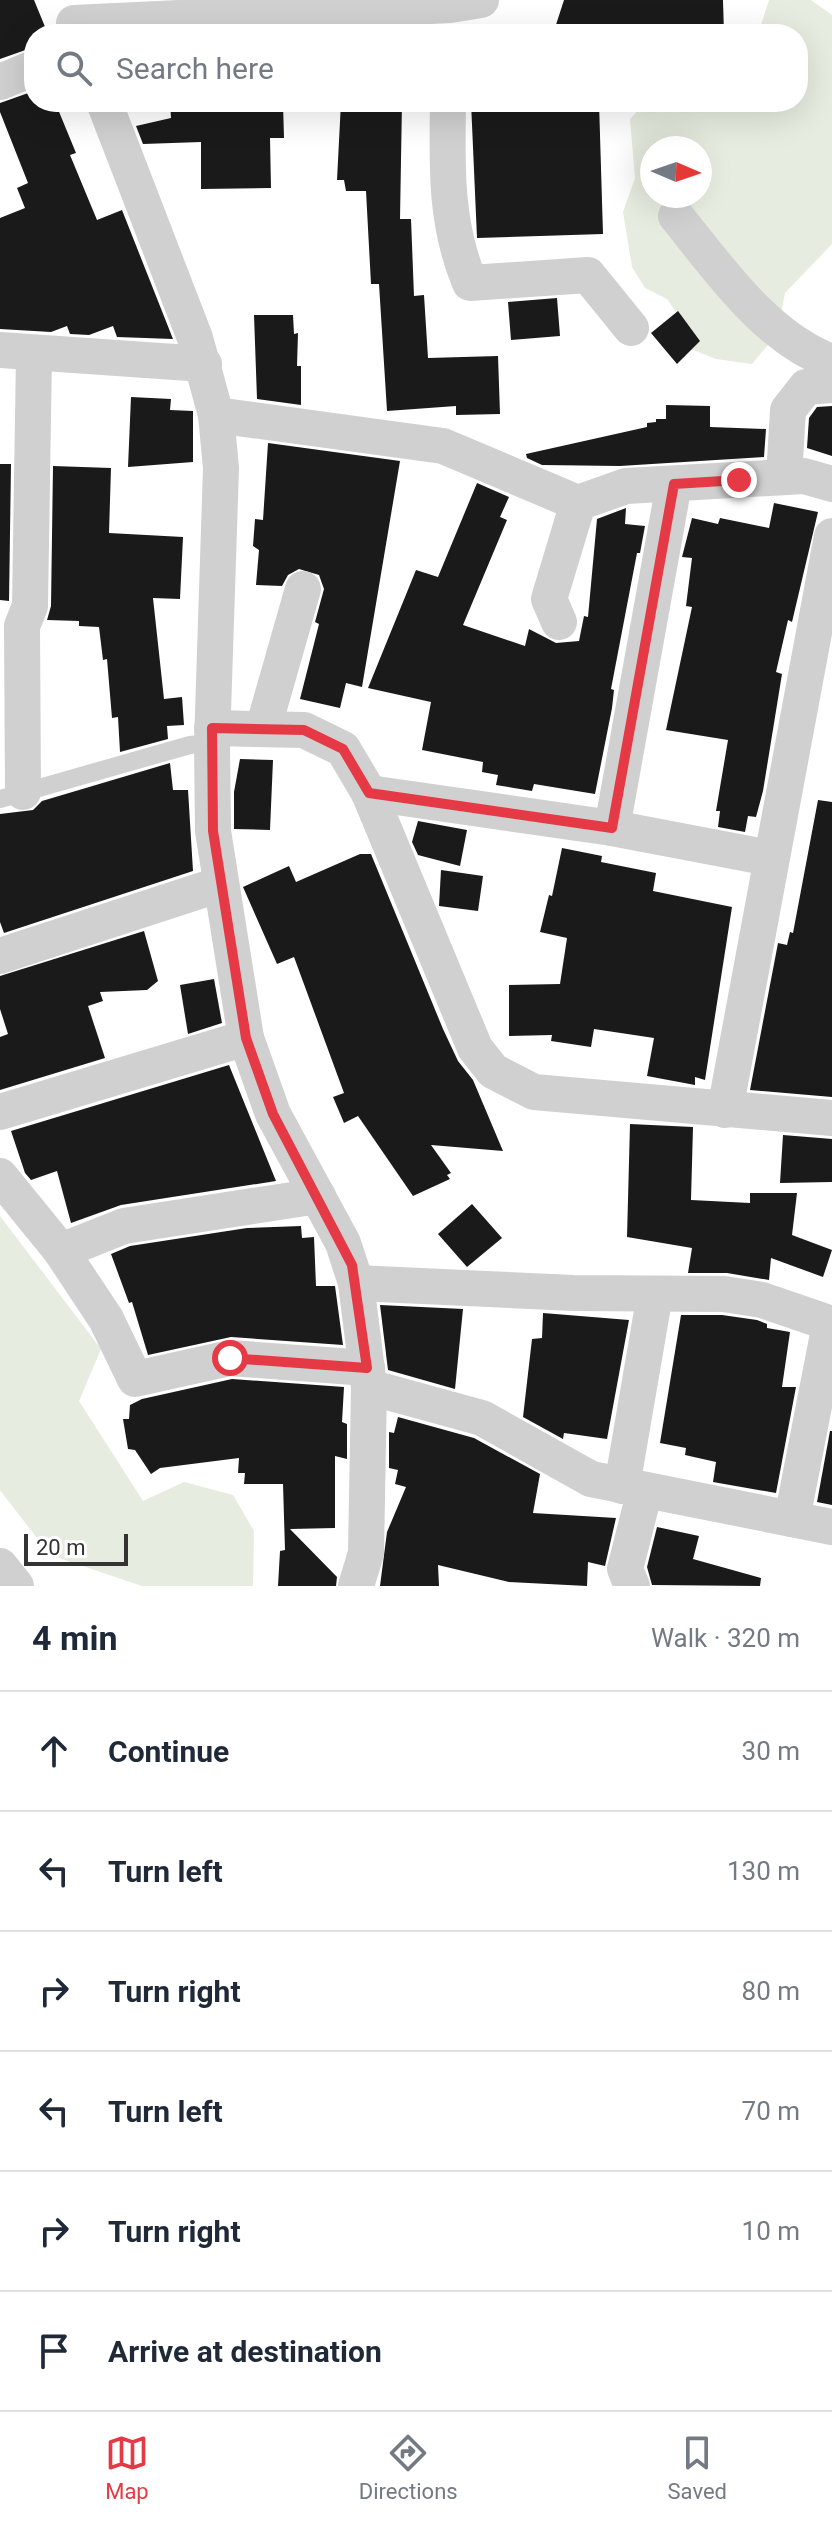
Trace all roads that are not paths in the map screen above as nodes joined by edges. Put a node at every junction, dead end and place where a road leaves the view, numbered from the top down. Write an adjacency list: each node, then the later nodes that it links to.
1 (460, 13): 2 (street)
2 (73, 19)
3 (24, 72): 4 (street)
4 (0, 82)
5 (108, 112): 11 (street)
6 (448, 112): 8 (street)
7 (676, 216): 10 (street)
8 (631, 328)
9 (17, 352): 11 (street); 24 (street)
10 (832, 362)
11 (204, 364): 13 (street)
12 (832, 385): 14 (street)
13 (216, 415): 17 (street); 22 (street)
14 (784, 477): 15 (street); 16 (street)
15 (674, 484): 17 (street); 25 (street)
16 (832, 484)
17 (578, 503): 20 (street)
18 (832, 536): 26 (street)
19 (303, 589): 21 (street)
20 (559, 622)
21 (263, 729): 22 (street); 23 (street)
22 (212, 735): 24 (lane); 27 (street)
23 (369, 793): 25 (street); 30 (street)
24 (11, 796)
25 (612, 828): 26 (street)
26 (770, 858): 30 (street)
27 (221, 884): 28 (street); 29 (street)
28 (0, 956)
29 (246, 1038): 31 (street); 34 (street)
30 (725, 1110): 32 (street)
31 (0, 1112)
32 (832, 1118)
33 (0, 1176): 35 (street)
34 (318, 1196): 35 (street); 36 (street)
35 (61, 1251): 39 (street)
36 (356, 1283): 37 (street); 39 (street)
37 (655, 1294): 38 (street); 40 (street)
38 (831, 1324): 41 (street)
39 (368, 1378): 40 (street); 45 (street)
40 (633, 1488): 41 (street); 46 (street)
41 (792, 1519): 42 (street)
42 (832, 1527)
43 (0, 1566): 44 (street)
44 (16, 1586)
45 (356, 1586)
46 (632, 1586)

